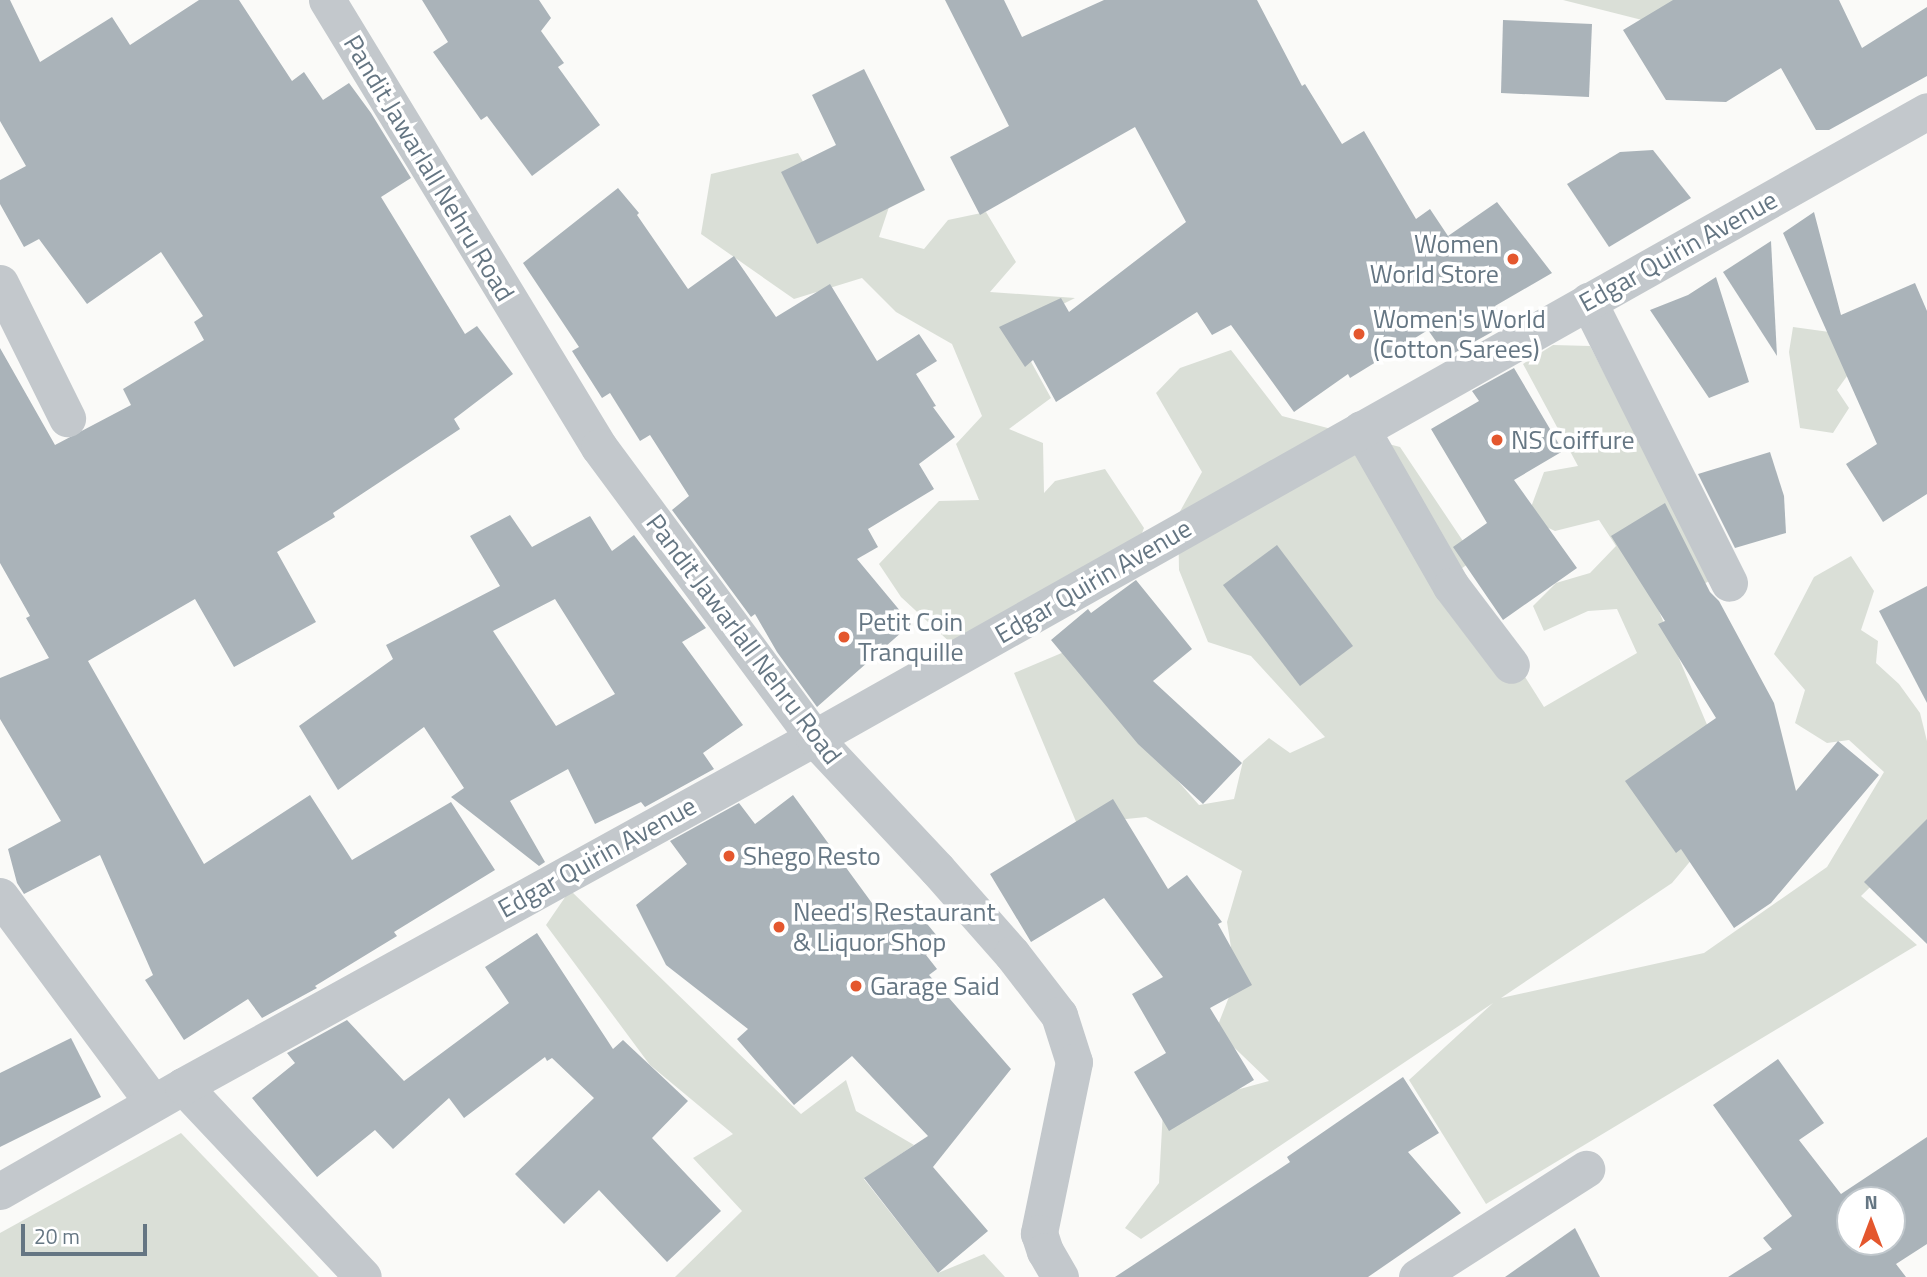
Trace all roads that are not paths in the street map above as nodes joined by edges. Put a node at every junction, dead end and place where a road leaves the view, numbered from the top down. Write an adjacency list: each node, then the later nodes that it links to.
1 (327, 0): 9 (street, Pandit Jawarlall Nehru Road)
2 (1927, 111): 4 (street, Edgar Quirin Avenue)
3 (0, 283): 5 (street)
4 (1588, 301): 6 (street, Edgar Quirin Avenue); 7 (street)
5 (67, 418)
6 (1361, 429): 8 (street); 9 (street, Edgar Quirin Avenue)
7 (1728, 583)
8 (1511, 665)
9 (814, 738): 11 (street, Edgar Quirin Avenue); 15 (street, Pandit Jawarlall Nehru Road)
10 (0, 896): 11 (street)
11 (168, 1094): 13 (street, Edgar Quirin Avenue); 14 (street)
12 (1586, 1169): 16 (street)
13 (0, 1191)
14 (363, 1277)
15 (1060, 1277)
16 (1417, 1277)

